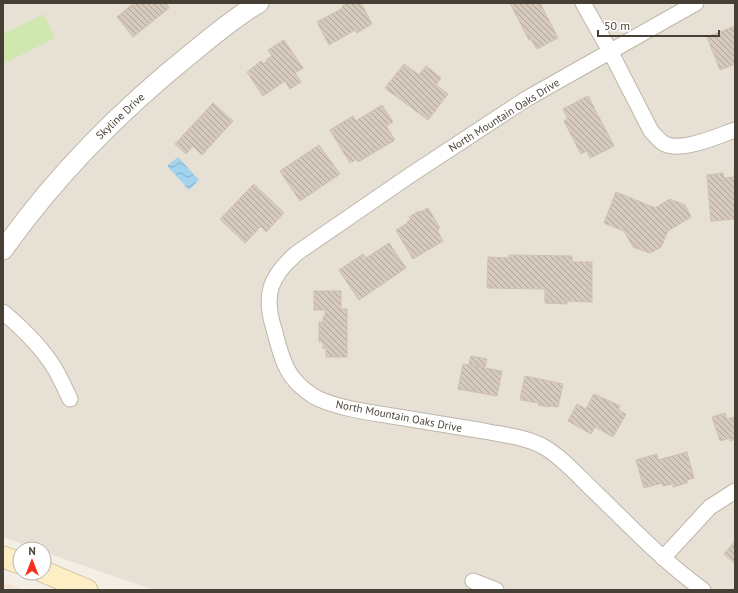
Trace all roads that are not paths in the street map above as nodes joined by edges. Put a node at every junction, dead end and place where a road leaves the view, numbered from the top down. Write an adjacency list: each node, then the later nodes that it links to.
1 (259, 3): 6 (street, Skyline Drive)
2 (582, 3): 4 (street)
3 (696, 3): 4 (street, North Mountain Oaks Drive)
4 (610, 51): 5 (street); 10 (street, North Mountain Oaks Drive)
5 (735, 130)
6 (3, 250)
7 (3, 312): 8 (street)
8 (70, 399)
9 (735, 490): 10 (street)
10 (663, 558): 15 (street, North Mountain Oaks Drive)
11 (52, 575): 13 (main road)
12 (472, 580): 14 (street)
13 (87, 590)
14 (496, 590)
15 (703, 590)

